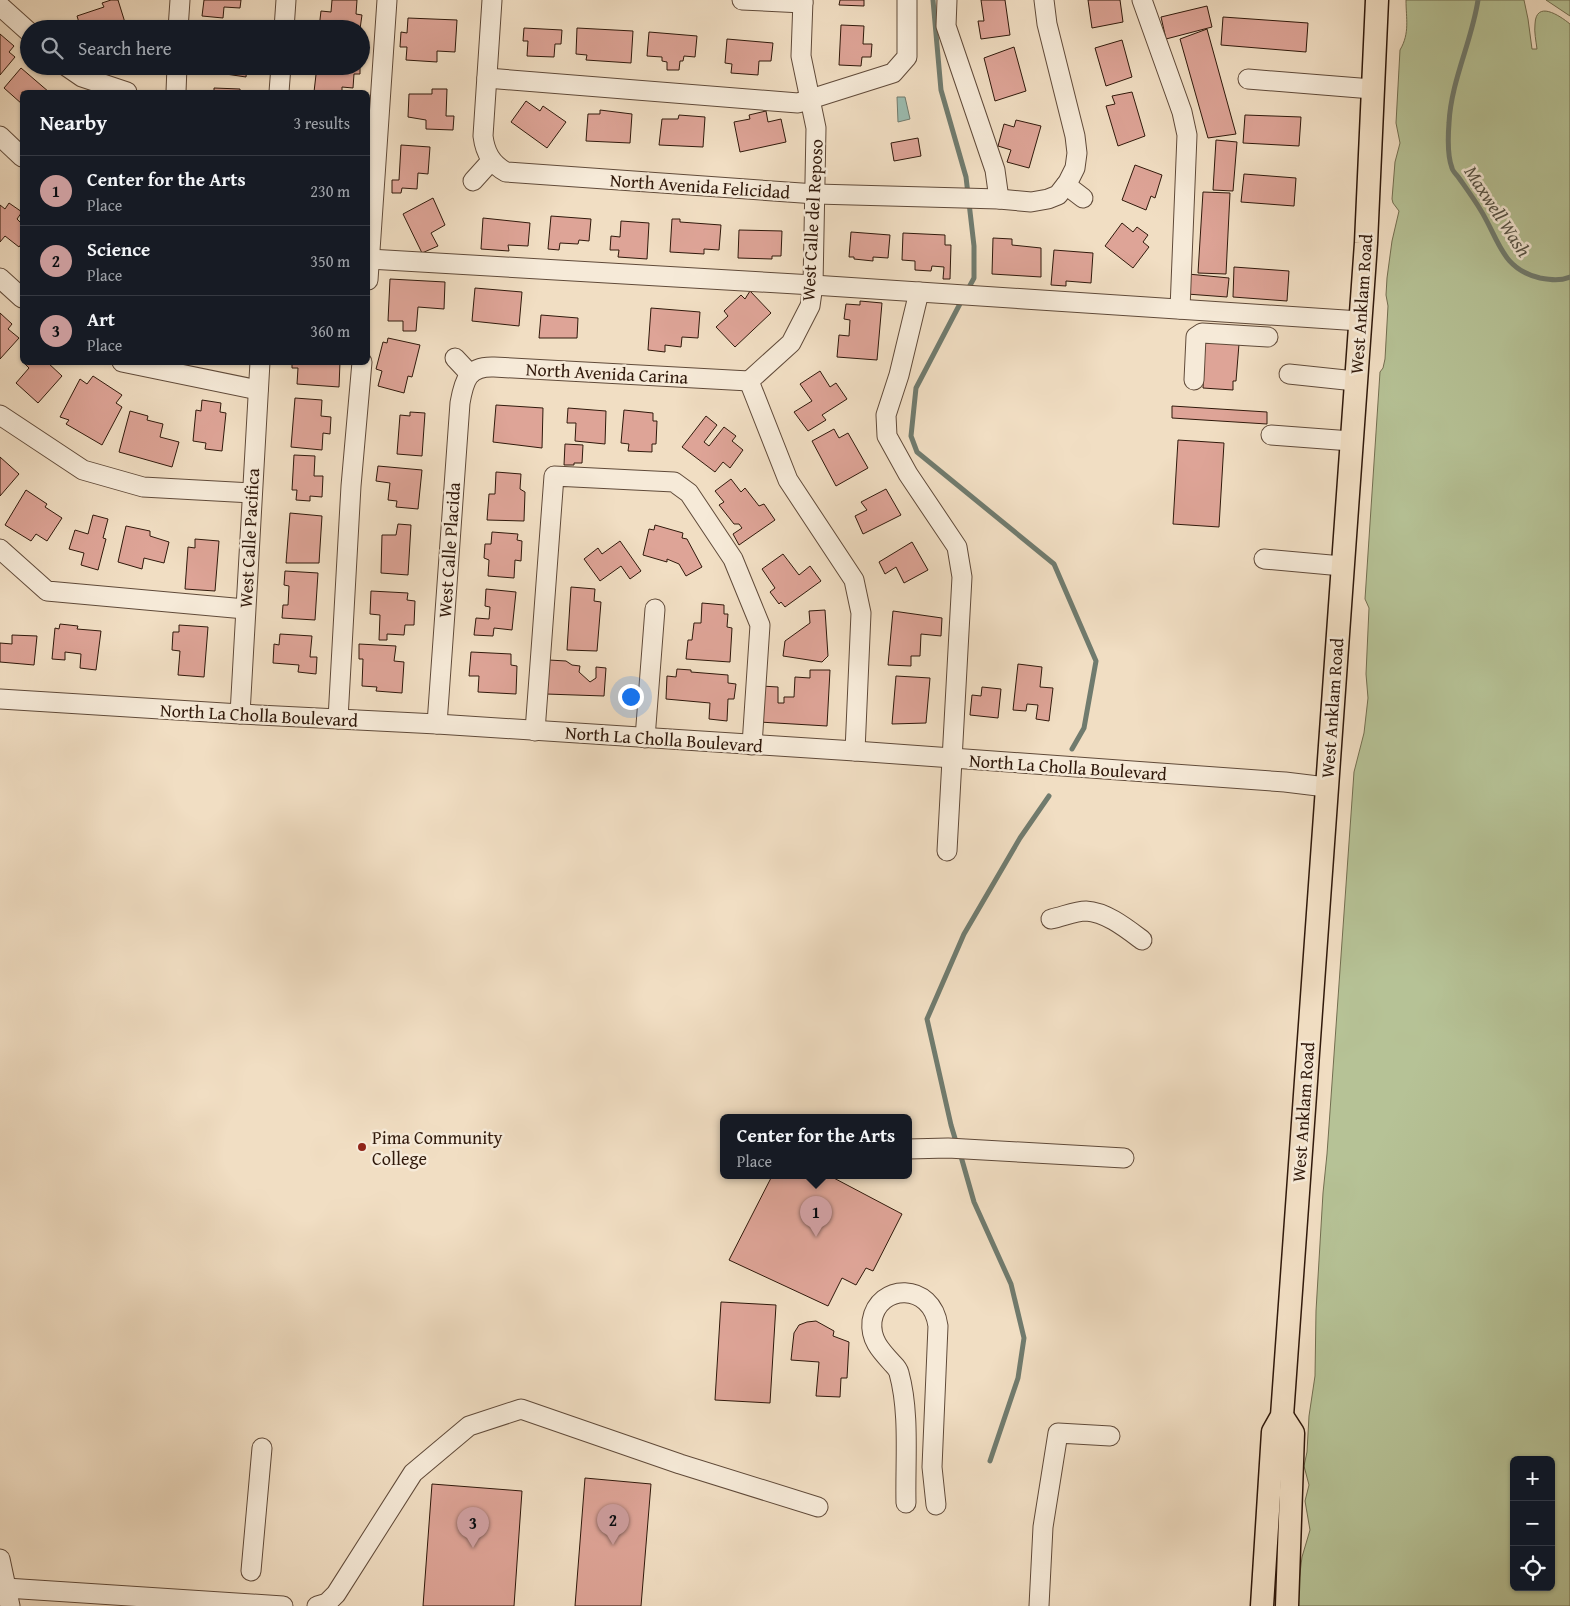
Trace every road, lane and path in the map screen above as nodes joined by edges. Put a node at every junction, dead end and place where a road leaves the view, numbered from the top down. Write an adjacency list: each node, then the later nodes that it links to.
1 (180, 0): 13 (street)
2 (286, 0): 14 (street)
3 (386, 0): 34 (street)
4 (492, 0): 19 (street)
5 (742, 0): 11 (street)
6 (907, 0): 25 (street)
7 (947, 0): 33 (street)
8 (1044, 0): 30 (street)
9 (1142, 0): 40 (street)
10 (1377, 0): 21 (main road, West Anklam Road)
11 (803, 2): 25 (street, West Calle del Reposo)
12 (0, 6): 15 (street)
13 (179, 20)
14 (285, 20)
15 (20, 24)
16 (78, 75): 22 (street)
17 (176, 75): 23 (street)
18 (280, 75): 24 (street)
19 (486, 78): 25 (street); 28 (street)
20 (1248, 79): 21 (street)
21 (1372, 89): 41 (main road, West Anklam Road)
22 (121, 90)
23 (176, 90)
24 (279, 90)
25 (810, 99): 31 (street, West Calle del Reposo)
26 (0, 136): 27 (street)
27 (20, 155)
28 (491, 161): 29 (street); 31 (street, North Avenida Felicidad)
29 (473, 181)
30 (1063, 188): 32 (street); 33 (street, North Avenida Felicidad)
31 (816, 194): 33 (street, North Avenida Felicidad); 37 (street, West Calle del Reposo)
32 (1083, 198)
33 (999, 199)
34 (370, 244)
35 (370, 259): 37 (street)
36 (0, 278): 39 (street)
37 (812, 285): 38 (street); 50 (street, West Calle del Reposo)
38 (919, 292): 40 (street); 70 (street)
39 (20, 296)
40 (1180, 309): 41 (street)
41 (1360, 321): 51 (main road, West Anklam Road)
42 (1268, 337): 49 (street)
43 (454, 358): 48 (street)
44 (137, 365): 52 (street)
45 (260, 365): 52 (street, West Calle Pacifica)
46 (362, 365): 64 (street)
47 (1289, 374): 51 (street)
48 (469, 375): 50 (street, North Avenida Carina); 65 (street, West Calle Placida)
49 (1194, 380)
50 (749, 381): 69 (street)
51 (1355, 381): 55 (main road, West Anklam Road)
52 (258, 390): 56 (street, West Calle Pacifica)
53 (0, 415): 56 (street)
54 (1271, 435): 55 (street)
55 (1351, 441): 59 (main road, West Anklam Road)
56 (252, 493): 60 (street, West Calle Pacifica)
57 (0, 549): 60 (street)
58 (1264, 559): 59 (street)
59 (1342, 566): 71 (main road, West Anklam Road)
60 (245, 609): 63 (street, West Calle Pacifica)
61 (655, 609): 67 (street)
62 (0, 699): 63 (street, North La Cholla Boulevard)
63 (240, 714): 64 (street, North La Cholla Boulevard)
64 (338, 719): 65 (street, North La Cholla Boulevard)
65 (437, 724): 66 (street, North La Cholla Boulevard)
66 (535, 731): 67 (street, North La Cholla Boulevard); 68 (street)
67 (645, 738): 68 (street, North La Cholla Boulevard)
68 (752, 745): 69 (street, North La Cholla Boulevard)
69 (855, 752): 70 (street, North La Cholla Boulevard)
70 (952, 759): 71 (street, North La Cholla Boulevard); 72 (street)
71 (1326, 787): 77 (main road, West Anklam Road)
72 (946, 851)
73 (1051, 919): 74 (street)
74 (1142, 940)
75 (912, 1149): 76 (street)
76 (1124, 1158)
77 (1282, 1416): 89 (main road, West Anklam Road); 90 (main road)
78 (1110, 1436): 88 (street)
79 (262, 1448): 84 (street)
80 (906, 1503): 81 (street)
81 (936, 1505)
82 (818, 1507): 87 (street)
83 (0, 1559): 85 (street)
84 (252, 1571)
85 (8, 1597): 86 (street)
86 (283, 1606)
87 (317, 1606)
88 (1039, 1606)
89 (1262, 1606)
90 (1287, 1606)

